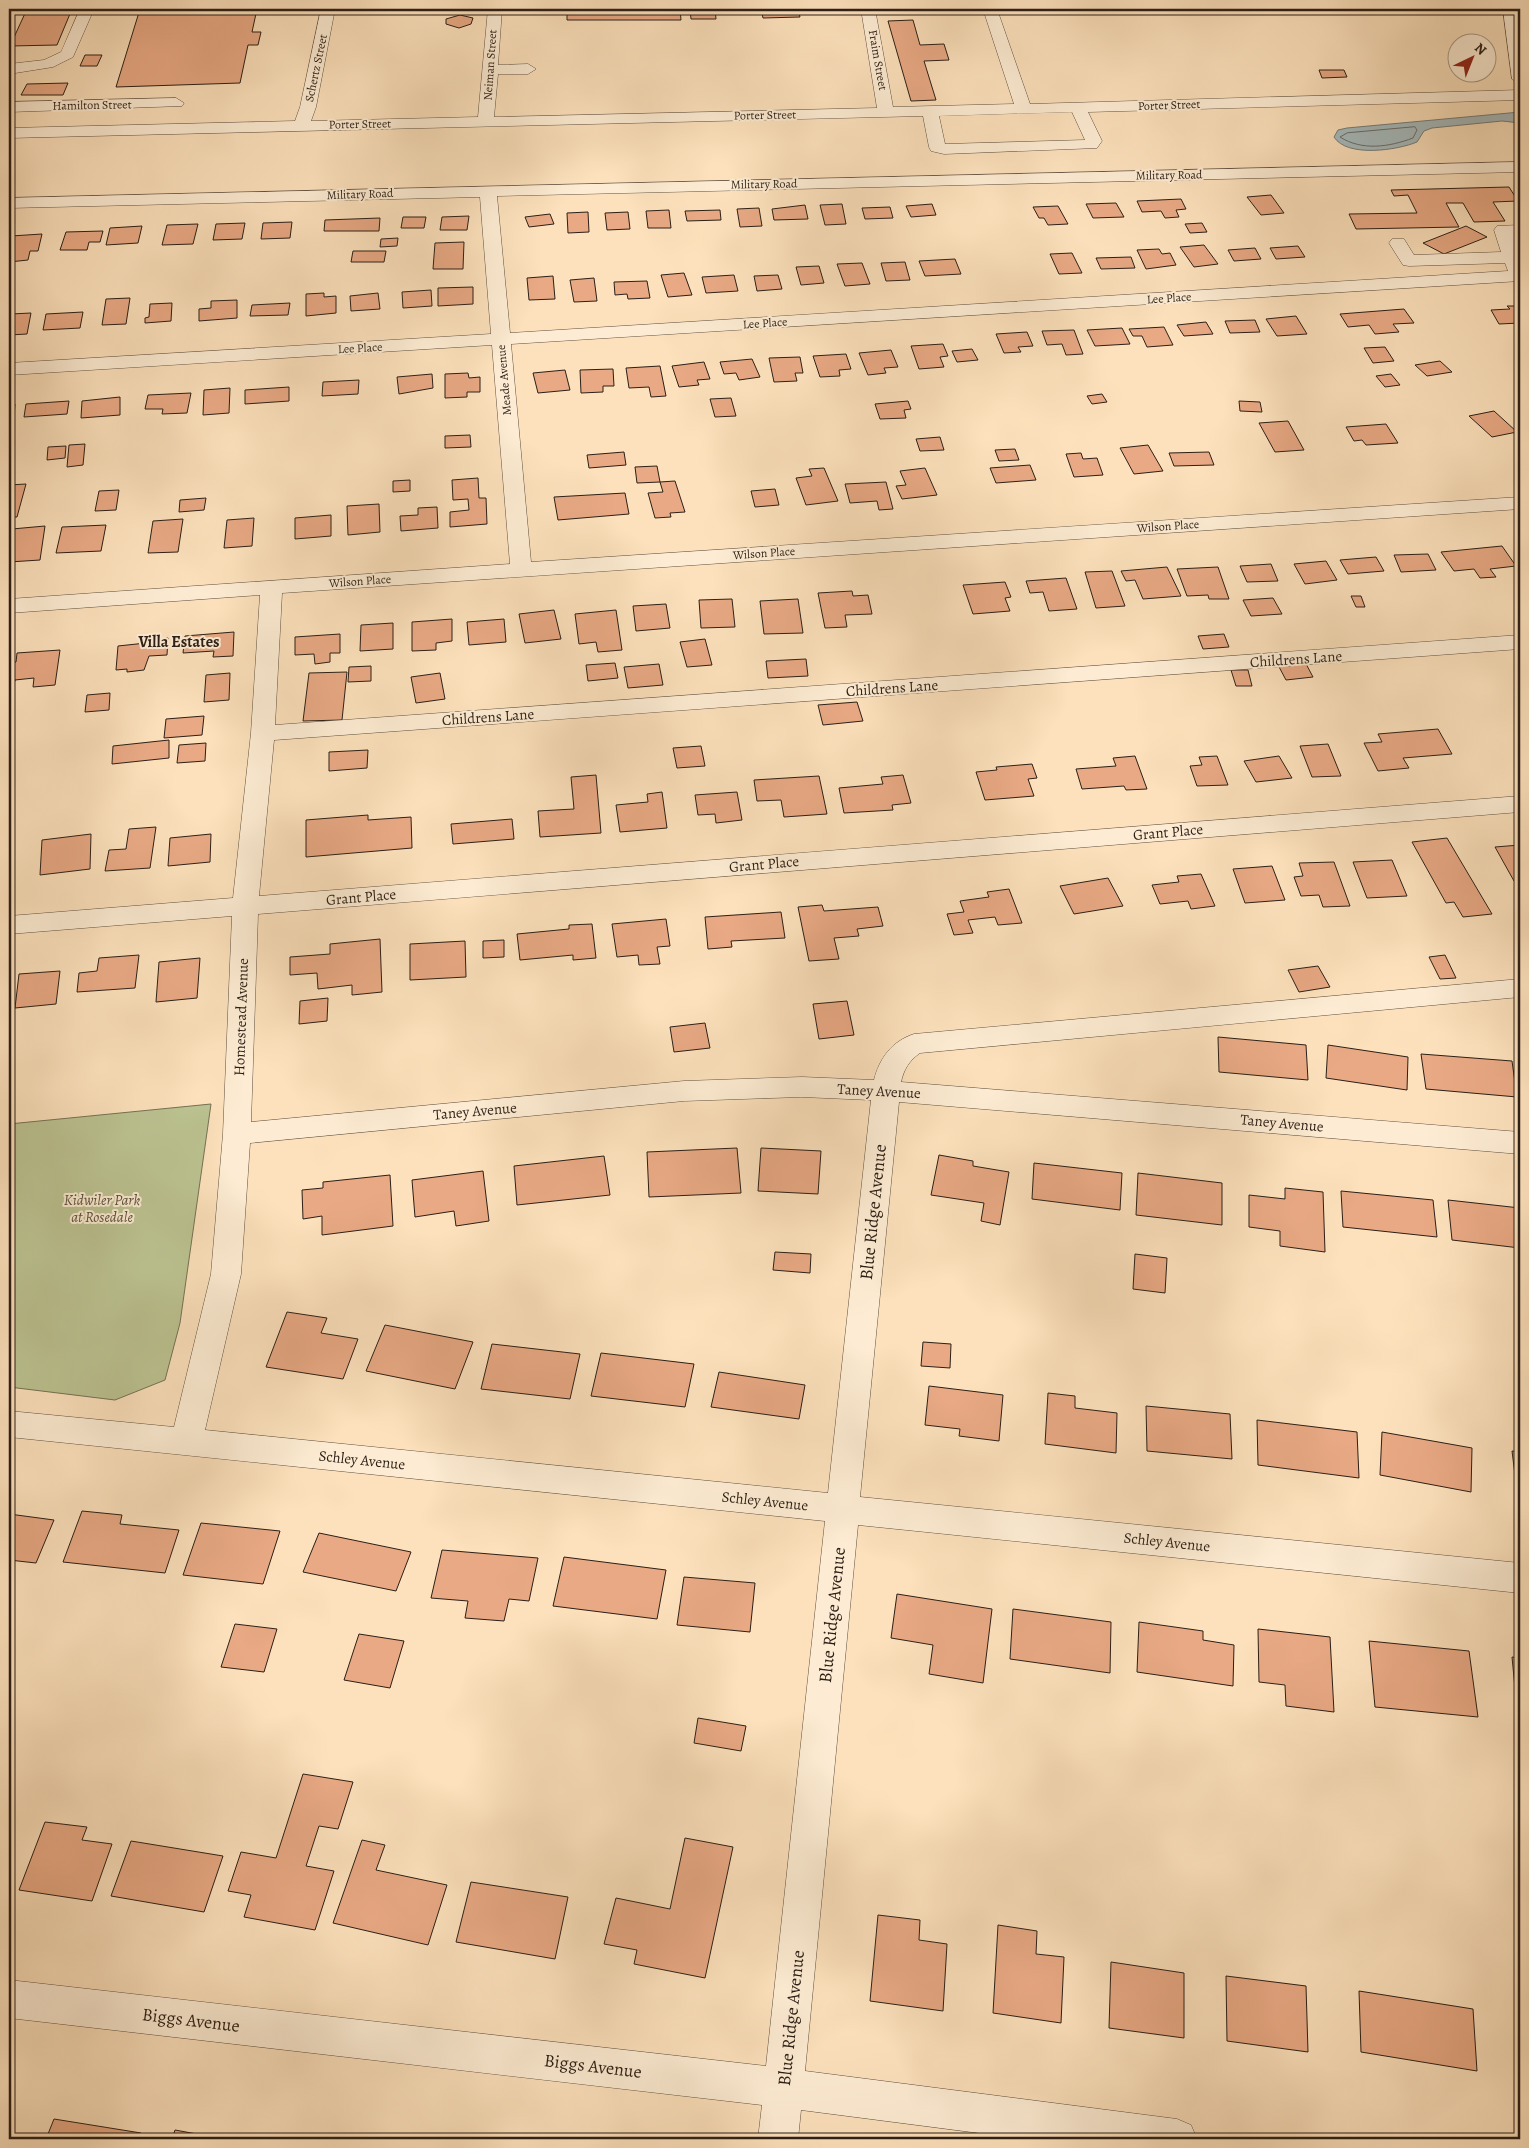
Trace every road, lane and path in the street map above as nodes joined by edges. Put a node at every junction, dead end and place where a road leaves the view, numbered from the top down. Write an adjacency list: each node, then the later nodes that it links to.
1 (87, 9): 7 (street)
2 (328, 9): 21 (street, Schertz Street)
3 (495, 9): 9 (street, Neiman Street)
4 (868, 9): 17 (street, Fraim Street)
5 (990, 9): 15 (street)
6 (1510, 9): 10 (street)
7 (9, 69)
8 (528, 69): 9 (street)
9 (490, 70): 18 (street, Neiman Street)
10 (1520, 79)
11 (1520, 94): 14 (street, Porter Street)
12 (176, 103): 13 (street, Hamilton Street)
13 (9, 107)
14 (1077, 108): 15 (street, Porter Street); 19 (street)
15 (1023, 109): 16 (street, Porter Street)
16 (930, 110): 17 (street, Porter Street); 23 (street)
17 (886, 112): 18 (street, Porter Street)
18 (486, 121): 21 (street, Porter Street)
19 (1086, 124): 20 (street); 23 (street)
20 (1066, 125)
21 (301, 126): 24 (street, Porter Street)
22 (953, 128): 23 (street)
23 (934, 129)
24 (9, 133)
25 (1520, 167): 26 (street, Military Road)
26 (488, 190): 27 (street, Military Road); 32 (street, Meade Avenue)
27 (9, 203)
28 (1520, 230): 30 (street)
29 (1398, 243): 30 (street)
30 (1516, 257): 31 (street)
31 (1519, 276): 32 (street, Lee Place)
32 (501, 340): 33 (street, Lee Place); 35 (street, Meade Avenue)
33 (9, 369)
34 (1520, 503): 35 (street, Wilson Place)
35 (521, 569): 36 (street, Wilson Place)
36 (271, 588): 37 (street, Wilson Place); 39 (street, Homestead Avenue)
37 (9, 606)
38 (1520, 642): 39 (street, Childrens Lane)
39 (263, 734): 41 (street, Homestead Avenue)
40 (1520, 804): 41 (street, Grant Place)
41 (245, 906): 42 (street, Grant Place); 45 (street, Homestead Avenue)
42 (9, 925)
43 (1520, 988): 44 (street, Blue Ridge Avenue)
44 (886, 1091): 45 (street, Taney Avenue); 46 (street, Taney Avenue); 49 (street, Blue Ridge Avenue)
45 (237, 1134): 48 (street, Homestead Avenue)
46 (1520, 1143)
47 (9, 1424): 48 (street, Schley Avenue)
48 (186, 1442): 49 (street, Schley Avenue)
49 (843, 1509): 50 (street, Schley Avenue); 52 (street, Blue Ridge Avenue)
50 (1520, 1578)
51 (9, 1999): 52 (street, Biggs Avenue)
52 (784, 2088): 53 (street, Blue Ridge Avenue); 54 (street, Biggs Avenue)
53 (778, 2139)
54 (1177, 2139)

